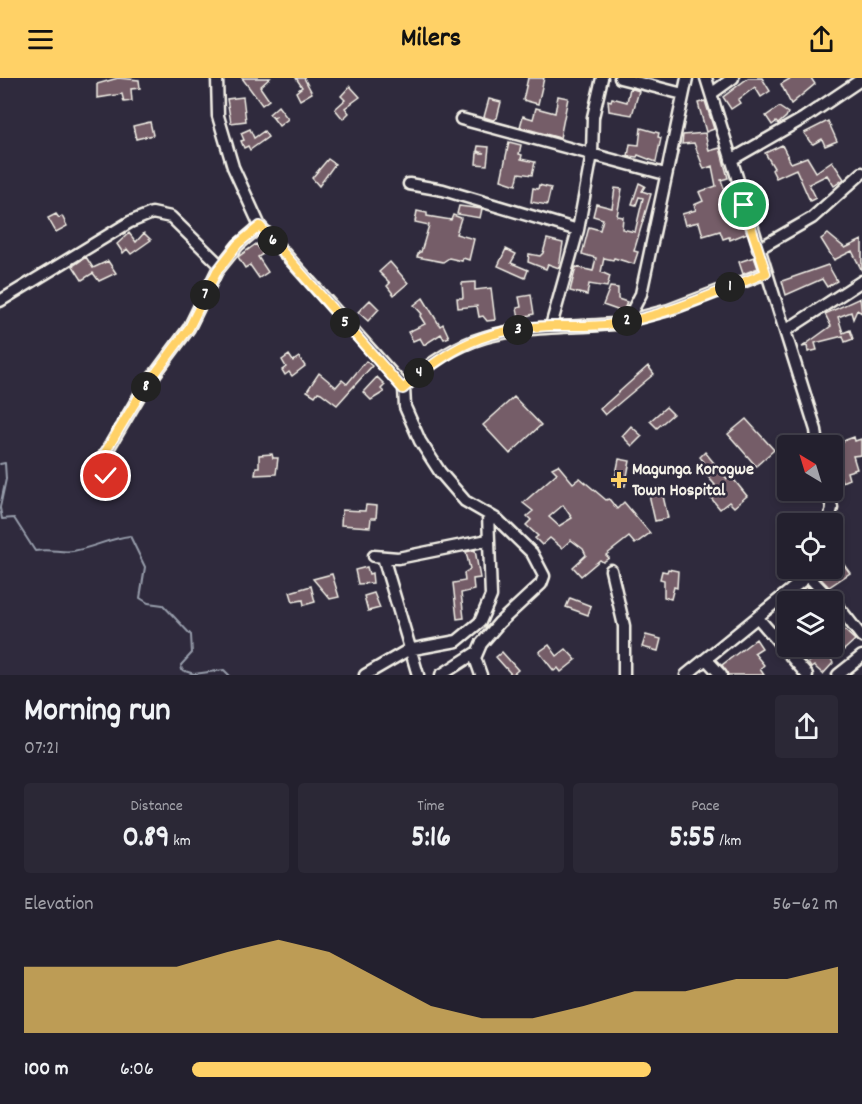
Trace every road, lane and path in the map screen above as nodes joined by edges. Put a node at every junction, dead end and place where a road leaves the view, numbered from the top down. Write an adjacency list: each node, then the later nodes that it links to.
1 (217, 78): 16 (street)
2 (602, 78): 11 (street)
3 (620, 78): 8 (street)
4 (687, 78): 8 (street)
5 (706, 78): 9 (street)
6 (733, 78): 9 (street)
7 (862, 79): 12 (street)
8 (683, 94): 14 (street)
9 (711, 94): 12 (street)
10 (461, 119): 11 (street)
11 (592, 154): 14 (street); 17 (street)
12 (730, 160): 18 (street)
13 (862, 173): 18 (street)
14 (665, 174): 23 (street)
15 (409, 184): 17 (street)
16 (260, 226): 19 (street); 26 (street)
17 (578, 230): 24 (street)
18 (758, 249): 20 (street)
19 (221, 266): 22 (street); 28 (street)
20 (766, 273): 23 (street); 25 (street)
21 (862, 281): 25 (street)
22 (0, 301)
23 (627, 321): 24 (street)
24 (551, 326): 26 (street)
25 (785, 332): 27 (street)
26 (404, 387): 29 (street)
27 (815, 435)
28 (106, 476)
29 (488, 514): 30 (street); 37 (street)
30 (488, 540): 36 (street); 36 (street)
31 (611, 570): 44 (street)
32 (801, 579): 34 (street)
33 (815, 579): 35 (street)
34 (759, 618): 39 (street); 47 (street)
35 (862, 637)
36 (411, 650): 41 (street); 42 (street)
37 (477, 652): 40 (street); 43 (street)
38 (862, 656): 48 (street)
39 (706, 659): 45 (street); 46 (street)
40 (480, 674)
41 (365, 675)
42 (418, 675)
43 (441, 675)
44 (624, 675)
45 (686, 675)
46 (721, 675)
47 (807, 675)
48 (838, 675)

